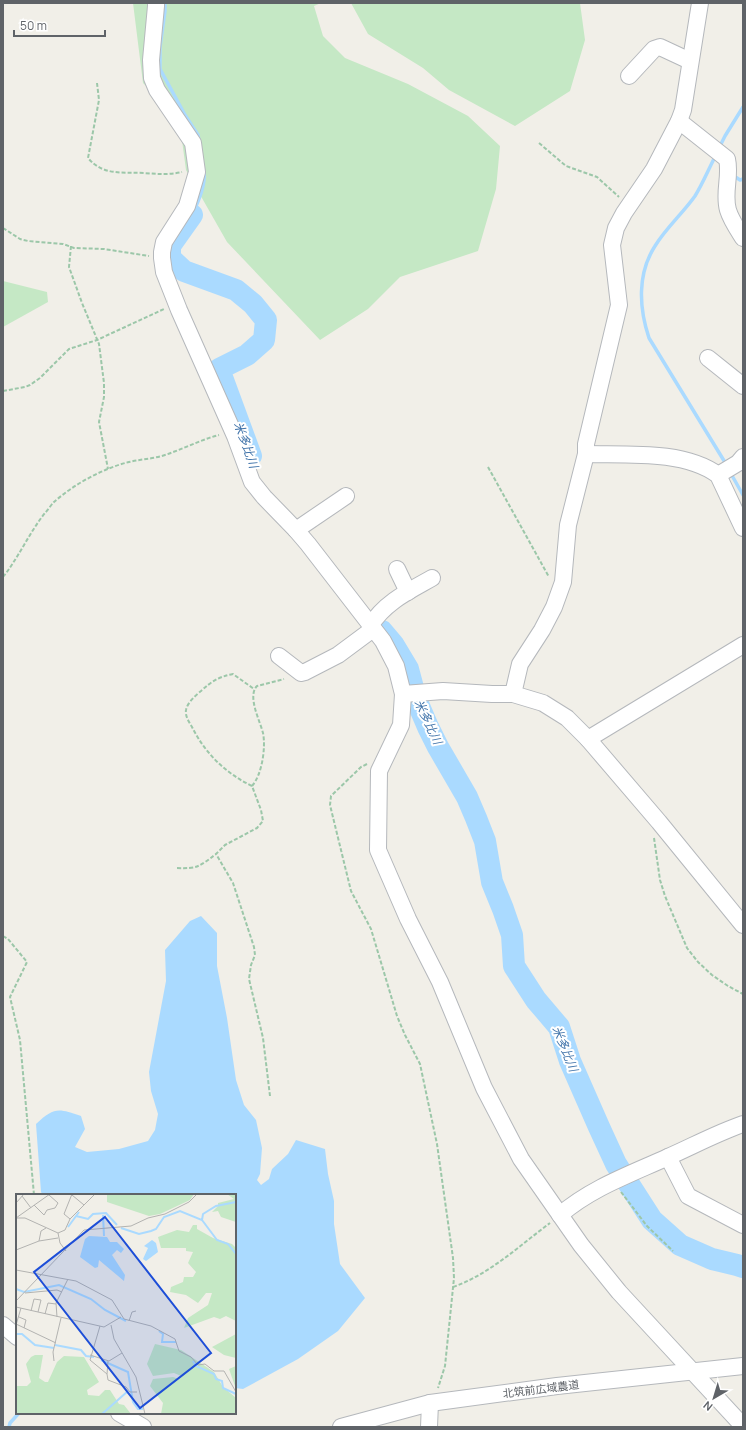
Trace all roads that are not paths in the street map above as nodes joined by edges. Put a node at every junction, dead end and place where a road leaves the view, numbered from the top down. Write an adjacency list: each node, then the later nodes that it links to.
1 (156, 3): 14 (street)
2 (700, 3): 3 (street)
3 (690, 61): 4 (street); 5 (street)
4 (629, 76)
5 (679, 121): 6 (street); 9 (street)
6 (743, 238)
7 (708, 358): 8 (street)
8 (743, 386)
9 (586, 454): 11 (street); 22 (street)
10 (743, 457): 11 (street)
11 (718, 475): 13 (street)
12 (346, 496): 14 (street)
13 (743, 528)
14 (296, 530): 18 (street)
15 (397, 569): 17 (street)
16 (432, 578): 17 (street)
17 (408, 592): 18 (street)
18 (372, 627): 20 (street); 21 (street)
19 (743, 645): 23 (street)
20 (279, 656)
21 (403, 694): 22 (street); 27 (street)
22 (513, 694): 23 (street)
23 (588, 739): 24 (street)
24 (743, 925)
25 (743, 1124): 26 (street)
26 (668, 1157): 27 (street); 28 (street)
27 (560, 1215): 32 (street)
28 (743, 1225)
29 (3, 1325): 30 (street)
30 (16, 1336)
31 (743, 1366): 32 (street, 北筑前広域農道)
32 (692, 1371): 33 (street, 北筑前広域農道); 35 (street)
33 (430, 1403): 37 (street, 北筑前広域農道); 38 (street)
34 (121, 1414): 36 (street)
35 (743, 1426)
36 (143, 1427)
37 (341, 1427)
38 (429, 1427)

